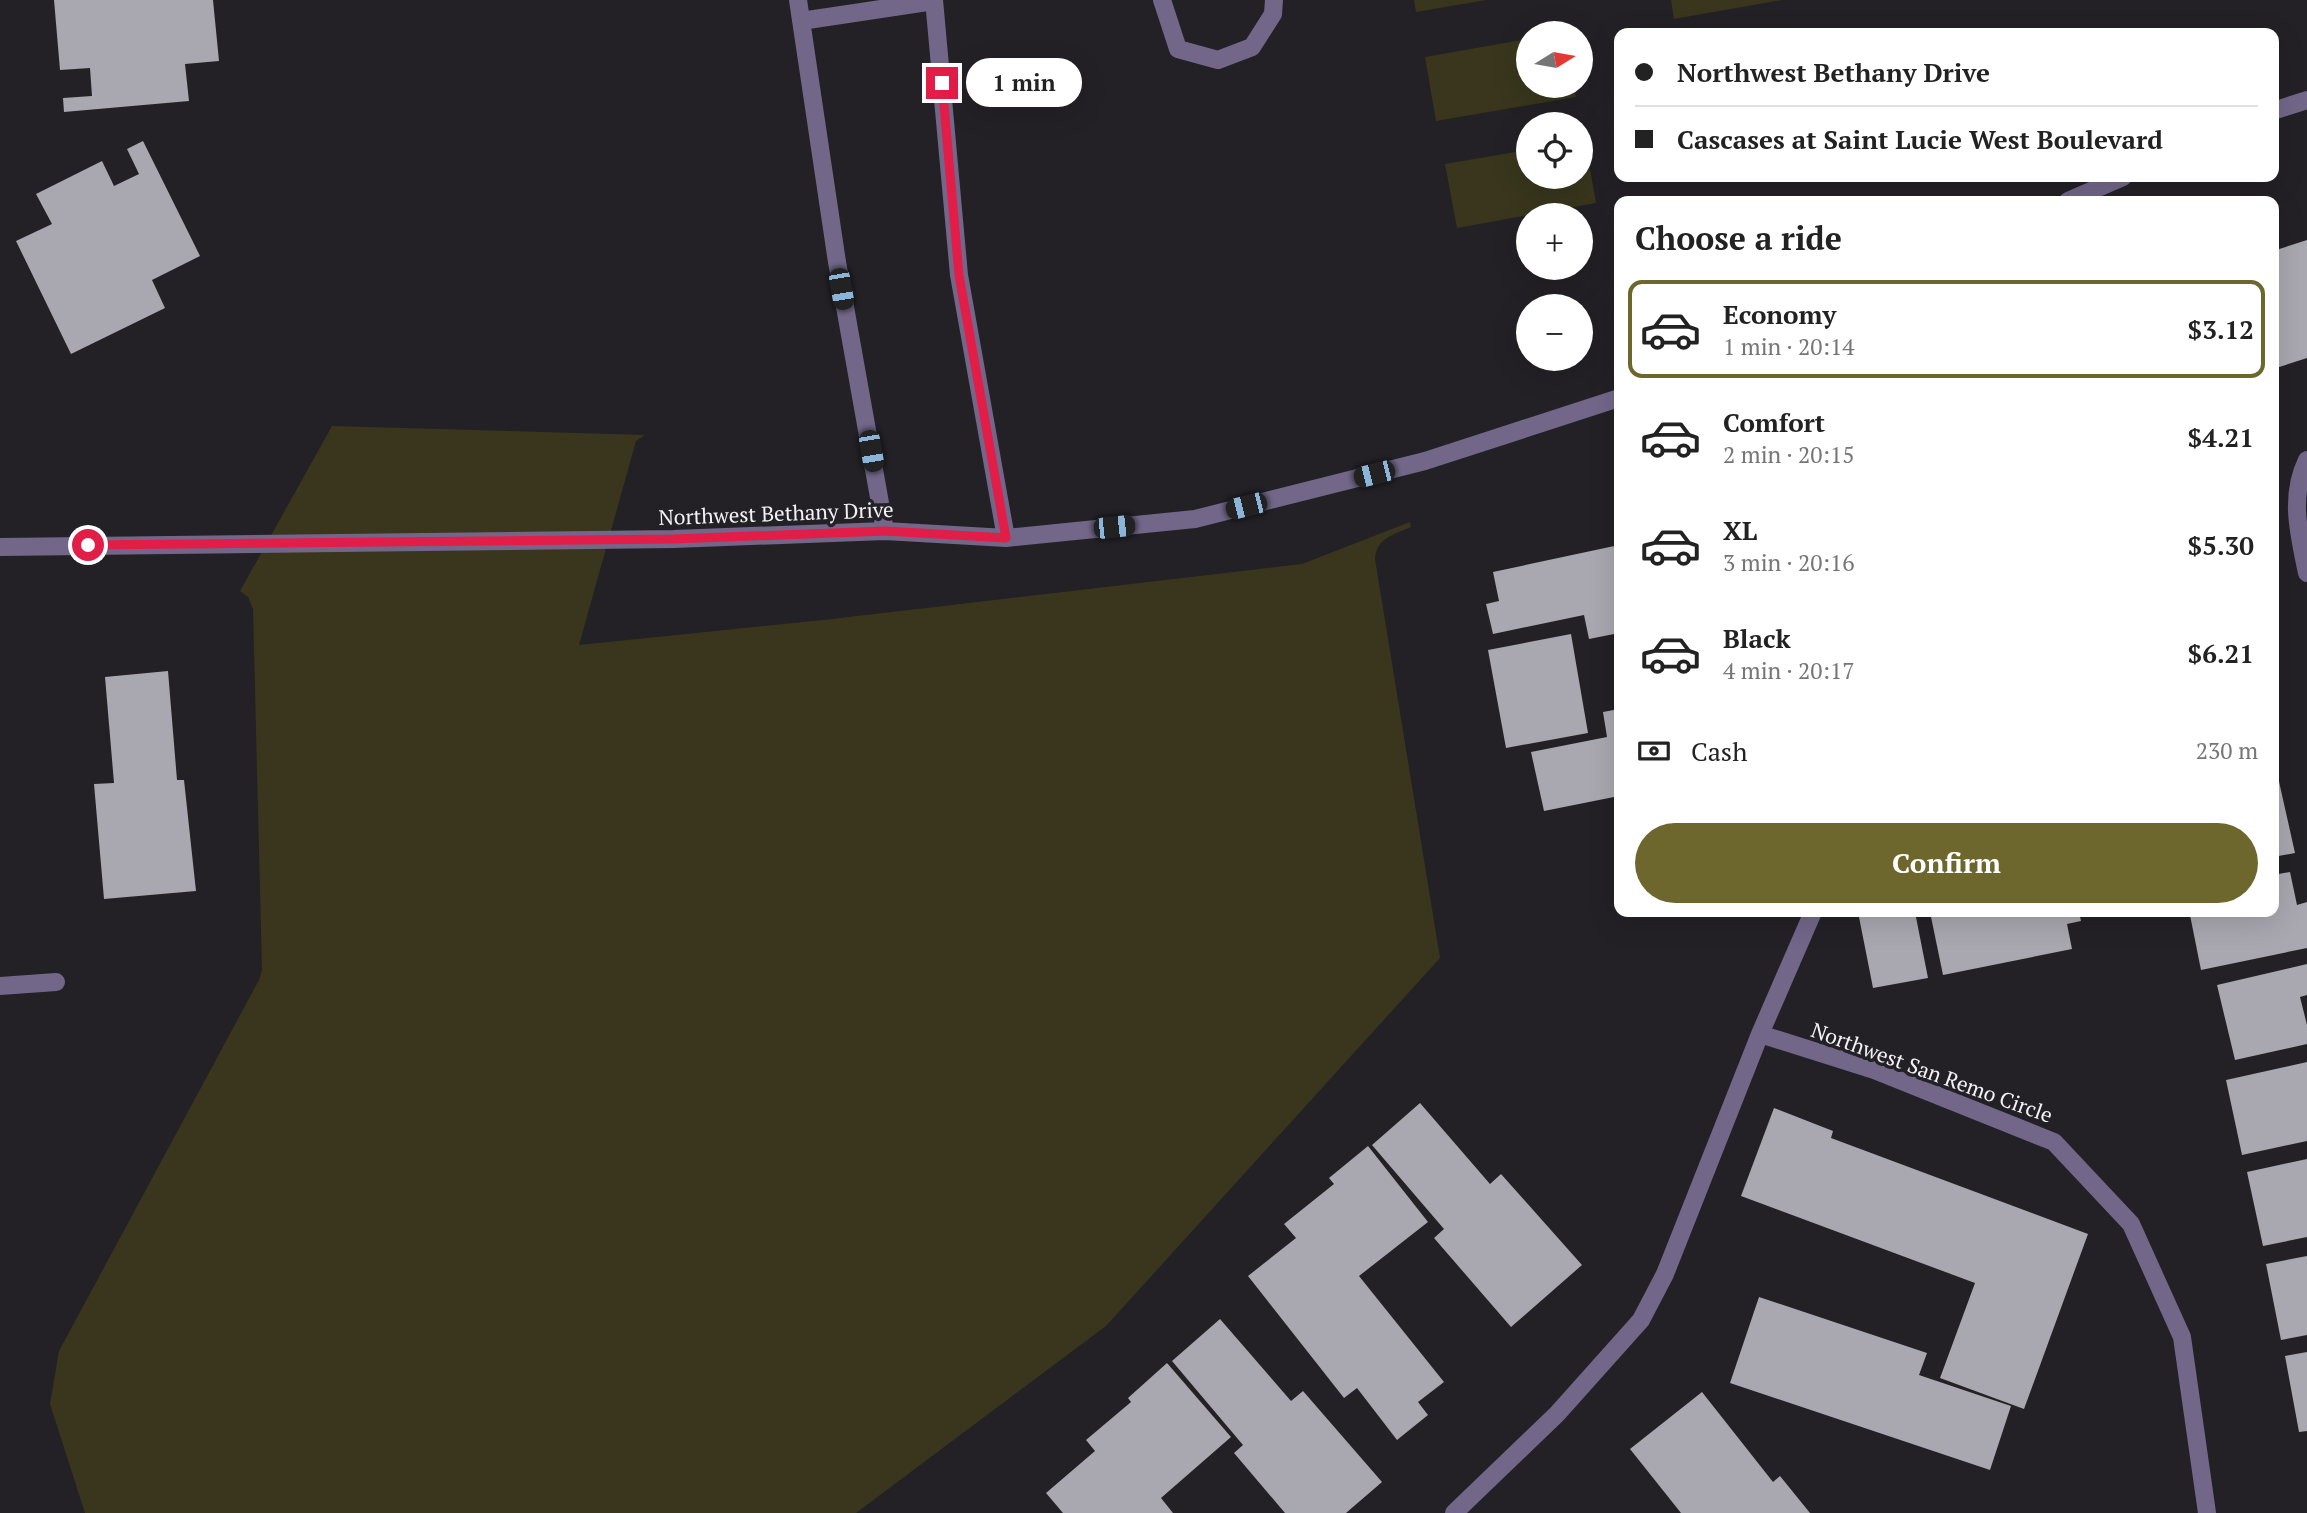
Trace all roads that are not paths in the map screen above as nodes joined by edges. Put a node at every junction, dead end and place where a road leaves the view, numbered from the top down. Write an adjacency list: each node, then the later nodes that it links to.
1 (798, 0): 5 (street)
2 (1162, 0): 3 (street)
3 (1274, 0)
4 (934, 1): 5 (street); 13 (street)
5 (801, 21): 12 (street)
6 (2307, 100): 7 (street)
7 (2279, 109)
8 (2112, 182): 9 (street)
9 (2079, 196)
10 (1614, 400): 13 (street, Northwest Bethany Drive)
11 (2307, 460): 15 (street)
12 (885, 531): 13 (street, Northwest Bethany Drive); 14 (street, Northwest Bethany Drive)
13 (1006, 538)
14 (0, 547)
15 (2307, 573)
16 (1811, 917): 19 (street)
17 (56, 982): 18 (street)
18 (0, 986)
19 (1760, 1034): 20 (street); 21 (street, Northwest San Remo Circle)
20 (1454, 1513)
21 (2207, 1513)

